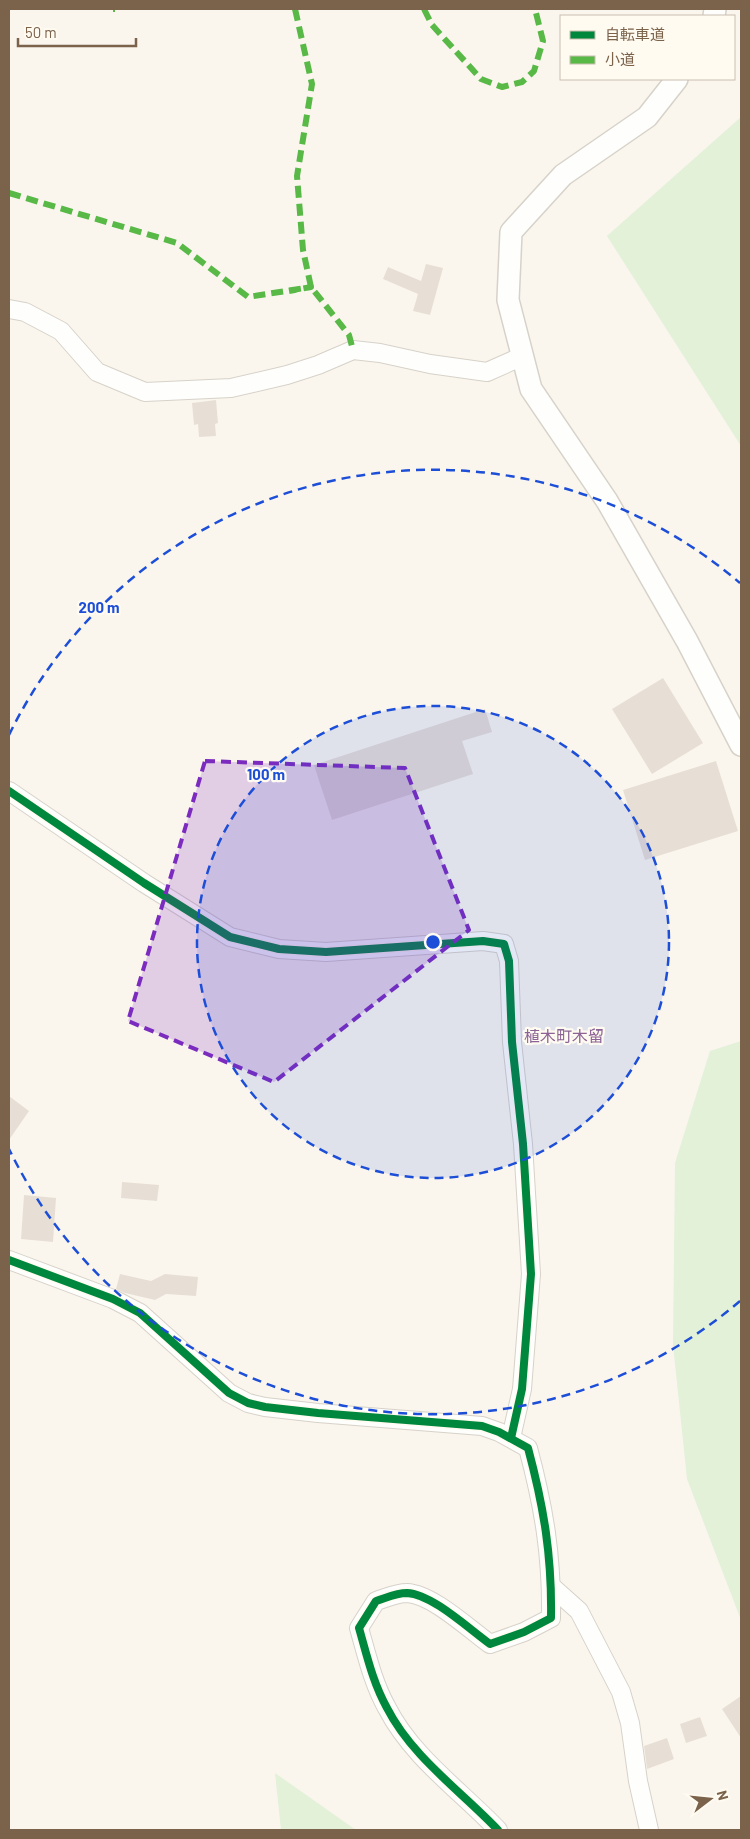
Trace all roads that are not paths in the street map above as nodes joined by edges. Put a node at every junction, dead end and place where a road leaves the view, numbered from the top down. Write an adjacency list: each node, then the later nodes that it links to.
1 (676, 80): 3 (street)
2 (9, 309): 3 (street)
3 (523, 356): 4 (street)
4 (741, 745)
5 (9, 790): 7 (street)
6 (9, 1260): 7 (street)
7 (511, 1438): 8 (street)
8 (551, 1586): 9 (street); 10 (street)
9 (498, 1830)
10 (649, 1830)

